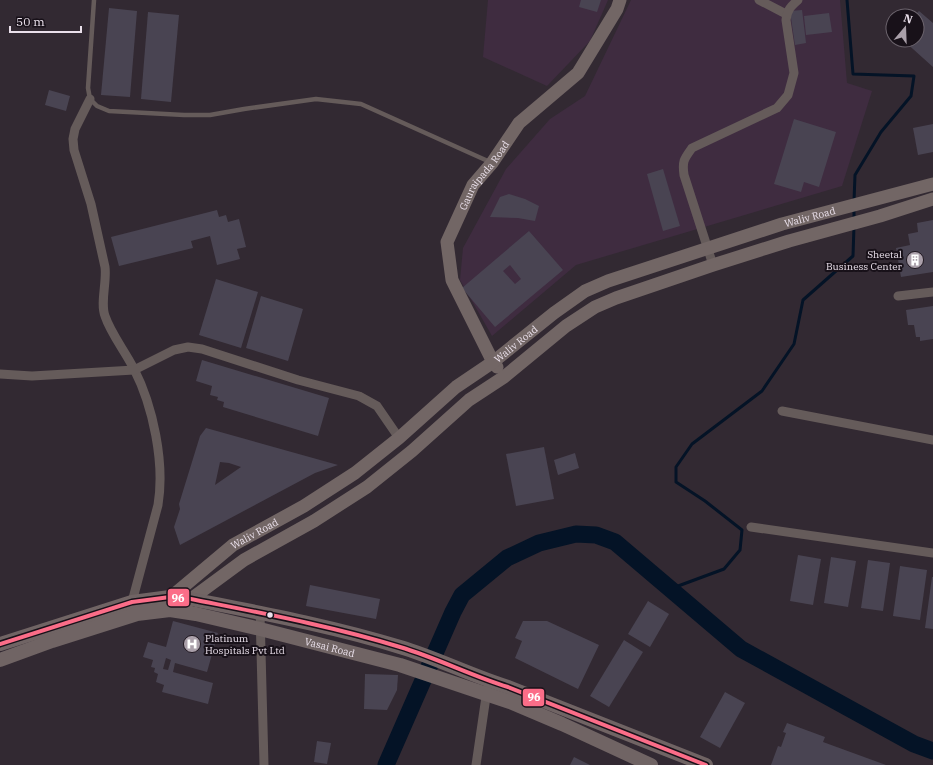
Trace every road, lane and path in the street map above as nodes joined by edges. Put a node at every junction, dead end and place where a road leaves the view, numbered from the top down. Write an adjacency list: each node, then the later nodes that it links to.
1 (94, 0): 6 (lane)
2 (620, 0): 7 (main road, Gauraipada Road)
3 (760, 0): 5 (street)
4 (798, 0): 5 (street)
5 (786, 14): 10 (street)
6 (90, 100): 7 (lane); 15 (street)
7 (492, 163): 14 (main road, Gauraipada Road)
8 (933, 184): 10 (main road, Waliv Road)
9 (933, 200): 11 (main road, Waliv Road)
10 (707, 248): 11 (street); 14 (main road, Waliv Road)
11 (713, 265): 17 (main road, Waliv Road)
12 (933, 292): 13 (street)
13 (898, 296)
14 (493, 362): 17 (main road, Gauraipada Road); 19 (main road, Waliv Road)
15 (134, 370): 16 (street); 19 (street); 25 (street)
16 (0, 374)
17 (504, 376): 24 (main road, Waliv Road)
18 (782, 412): 20 (street)
19 (399, 438): 23 (main road, Waliv Road)
20 (933, 440)
21 (751, 527): 22 (street)
22 (933, 553)
23 (170, 596): 24 (main road, Vasai Road); 25 (main road, Vasai Road); 26 (main road, Waliv Road)
24 (191, 599): 27 (main road, Waliv Road); 28 (main road, Vasai Road)
25 (132, 602): 30 (main road, Vasai Road)
26 (155, 611): 27 (main road, Vasai Road); 31 (main road, Vasai Road)
27 (179, 611): 29 (main road, Vasai Road)
28 (260, 613): 29 (street); 32 (main road, Vasai Road)
29 (260, 629): 32 (main road, Vasai Road); 33 (street)
30 (0, 644)
31 (0, 660)
32 (483, 686): 34 (street); 35 (main road, Vasai Road); 36 (main road, Vasai Road)
33 (264, 765)
34 (476, 765)
35 (651, 765)
36 (706, 765)

